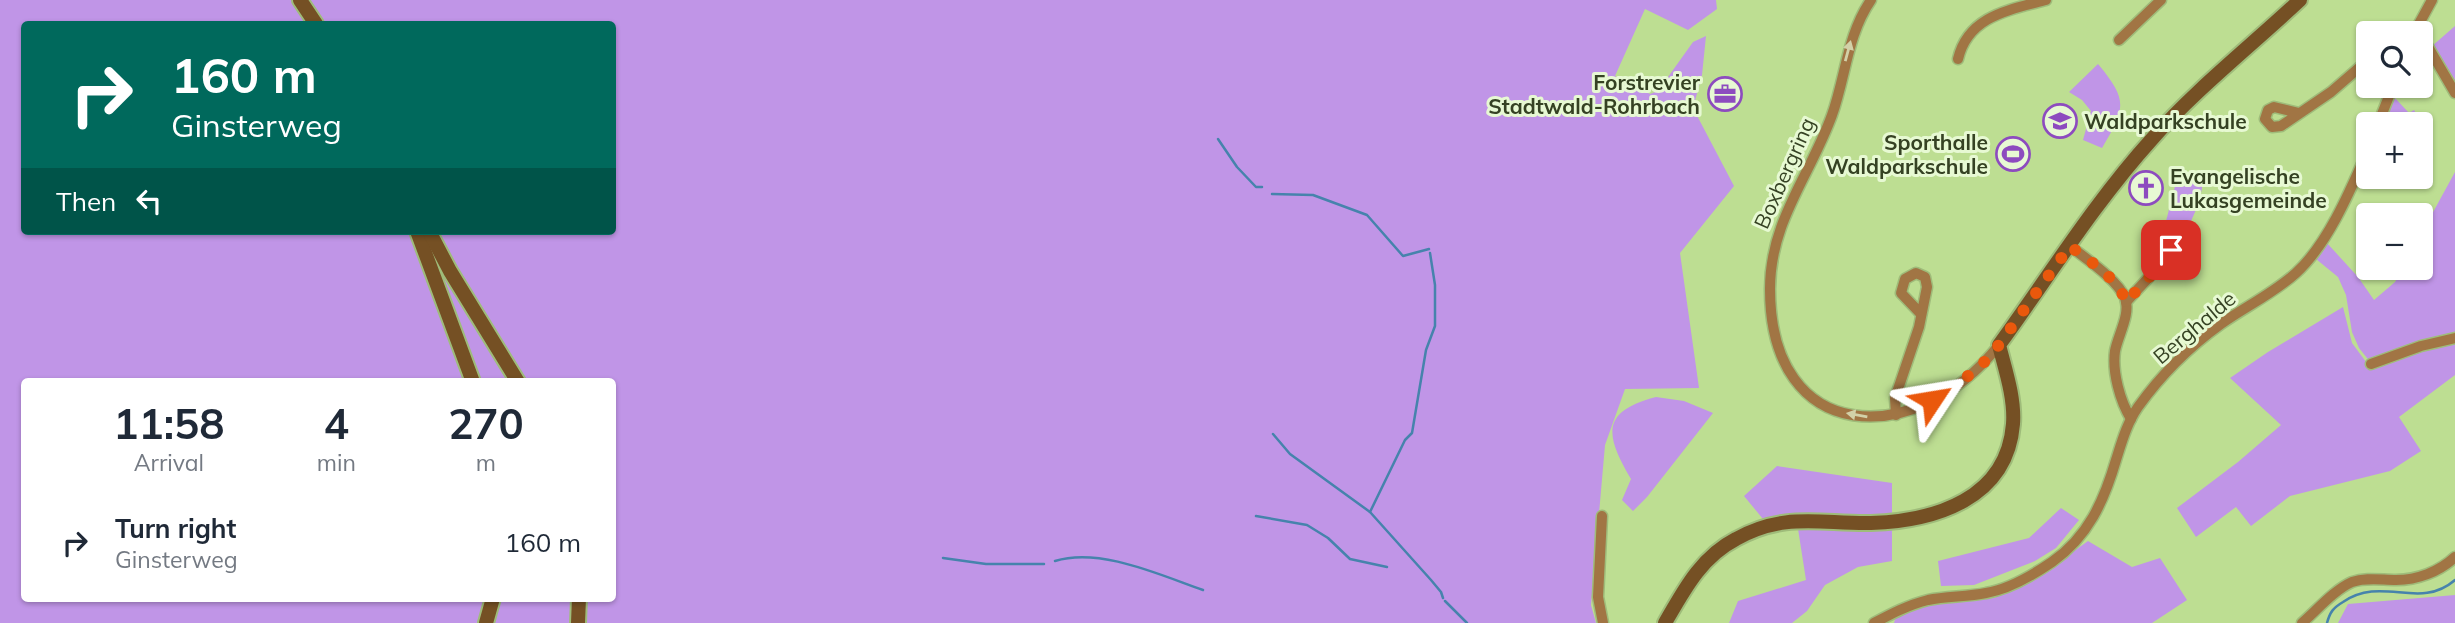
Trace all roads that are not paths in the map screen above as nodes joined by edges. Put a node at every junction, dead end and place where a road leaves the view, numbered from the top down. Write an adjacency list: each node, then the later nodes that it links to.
1 (300, 0): 7 (street)
2 (1871, 0): 27 (street, Boxbergring, one-way to 2)
3 (2046, 0): 11 (street)
4 (2161, 0): 9 (street)
5 (2300, 0): 18 (street, Boxbergring)
6 (2432, 0): 8 (street)
7 (314, 21)
8 (2421, 21)
9 (2119, 40)
10 (2433, 55): 13 (street)
11 (1958, 59)
12 (2356, 70): 14 (street)
13 (2455, 93)
14 (2299, 113)
15 (2356, 177): 28 (street, Berghalde)
16 (418, 235): 25 (street)
17 (431, 235): 26 (street)
18 (2070, 246): 20 (street); 23 (street, Boxbergring)
19 (2172, 247): 20 (street)
20 (2126, 302): 28 (street)
21 (1921, 314): 27 (street)
22 (2455, 338): 24 (street)
23 (1999, 345): 27 (street, Boxbergring); 36 (street)
24 (2371, 364)
25 (472, 378)
26 (516, 378)
27 (1896, 415)
28 (2131, 419): 37 (street, Berghalde)
29 (1602, 516): 35 (street)
30 (2455, 557): 38 (street)
31 (492, 602): 33 (street)
32 (579, 602): 34 (street)
33 (486, 623)
34 (578, 623)
35 (1603, 623)
36 (1665, 623)
37 (1874, 623)
38 (2302, 623)

